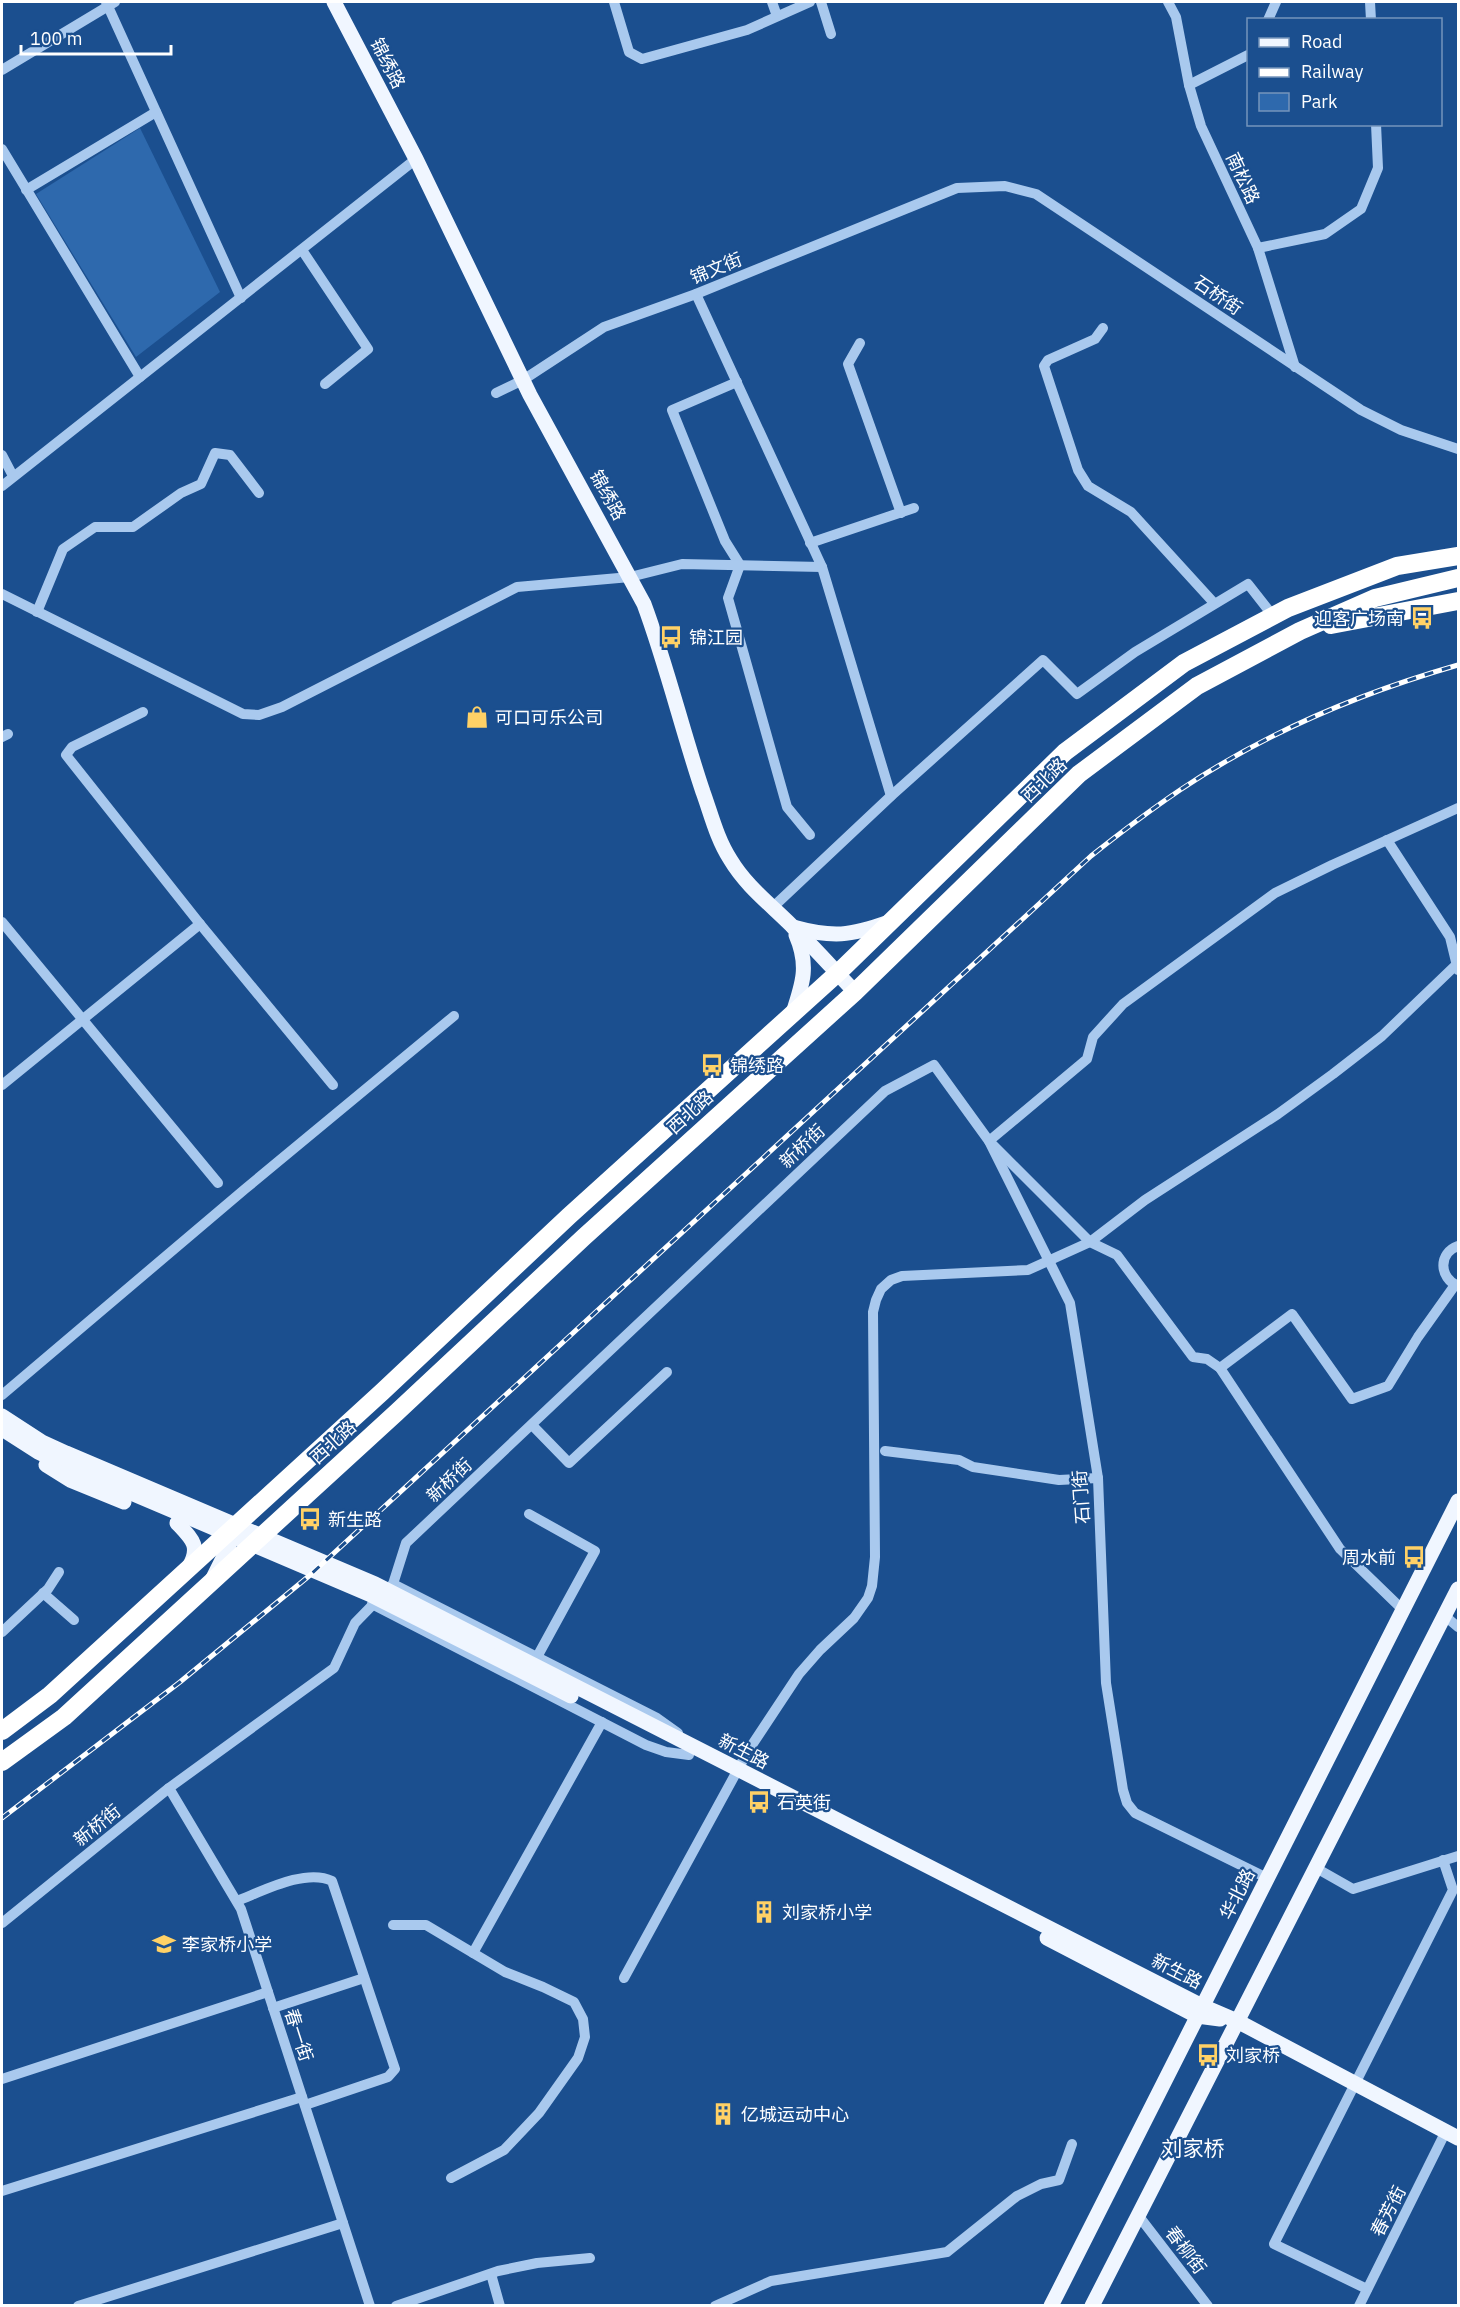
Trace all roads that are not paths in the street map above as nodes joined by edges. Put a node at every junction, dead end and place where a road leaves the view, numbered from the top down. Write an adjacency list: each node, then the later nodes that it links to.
1 (334, 2): 20 (main road, 锦绣路)
2 (615, 2): 10 (street)
3 (772, 2): 10 (street)
4 (810, 2): 10 (street)
5 (821, 2): 13 (street)
6 (1168, 2): 16 (street, 南松路)
7 (1276, 2): 11 (street)
8 (1370, 2): 12 (street)
9 (110, 3): 15 (street); 17 (street)
10 (777, 16)
11 (1269, 18)
12 (1371, 18)
13 (831, 34)
14 (1247, 56): 16 (street)
15 (2, 70)
16 (1189, 85): 23 (street, 南松路)
17 (156, 112): 22 (street); 26 (street)
18 (1376, 126): 23 (street)
19 (2, 149): 22 (street)
20 (416, 159): 24 (street); 31 (main road, 锦绣路)
21 (957, 188): 25 (street, 锦文街); 29 (street, 石桥街)
22 (26, 190): 30 (street)
23 (1258, 248): 29 (street, 南松路)
24 (302, 250): 26 (street); 33 (street)
25 (696, 294): 31 (street, 锦文街); 32 (street)
26 (241, 298): 30 (street)
27 (1103, 328): 50 (street)
28 (860, 343): 41 (street)
29 (1295, 367): 35 (street, 石桥街)
30 (140, 377): 37 (street)
31 (523, 380): 34 (street, 锦文街); 46 (main road, 锦绣路)
32 (737, 382): 42 (street); 44 (street)
33 (326, 384)
34 (496, 393)
35 (1458, 449)
36 (2, 455): 37 (street)
37 (13, 476): 38 (street)
38 (2, 486)
39 (259, 493): 51 (street)
40 (914, 508): 41 (street)
41 (901, 513): 42 (street)
42 (810, 543): 45 (street)
43 (1458, 556): 52 (highway, 西北路)
44 (740, 565): 45 (street); 46 (street); 57 (street)
45 (822, 567): 55 (street)
46 (630, 577): 51 (street); 59 (main road, 锦绣路)
47 (1458, 578): 53 (highway, 西北路)
48 (2, 594): 51 (street)
49 (1458, 602): 53 (highway)
50 (1214, 603): 52 (street); 55 (street)
51 (37, 612)
52 (1273, 616): 60 (highway, 西北路)
53 (1300, 631): 66 (highway, 西北路)
54 (143, 712): 62 (street)
55 (891, 796): 59 (street)
56 (1458, 808): 58 (street)
57 (810, 835)
58 (1387, 840): 64 (street); 73 (street)
59 (772, 908): 63 (main road, 锦绣路)
60 (891, 921): 63 (main road); 65 (highway, 西北路)
61 (2, 922): 69 (street)
62 (200, 924): 69 (street); 72 (street)
63 (793, 927): 65 (main road, 锦绣路); 67 (main road)
64 (1458, 967): 75 (street)
65 (837, 973): 66 (main road, 锦绣路); 67 (highway, 西北路)
66 (855, 992): 92 (highway, 西北路)
67 (793, 1013): 90 (highway, 西北路)
68 (454, 1016): 81 (street)
69 (83, 1018): 71 (street); 74 (street)
70 (934, 1065): 73 (street, 石门街); 83 (street, 新桥街)
71 (2, 1085)
72 (333, 1085)
73 (989, 1141): 75 (street); 77 (street, 石门街)
74 (218, 1183)
75 (1090, 1242): 77 (street); 79 (street)
76 (1458, 1246): 78 (street)
77 (1049, 1262): 87 (street, 石门街); 109 (street)
78 (1457, 1285): 79 (street)
79 (1220, 1368): 99 (street)
80 (667, 1372): 83 (street)
81 (2, 1395)
82 (2, 1414): 86 (main road, 新生路); 90 (main road)
83 (531, 1425): 95 (street, 新桥街)
84 (8, 1433): 86 (main road, 新生路); 91 (main road)
85 (885, 1451): 87 (street)
86 (101, 1475): 107 (main road, 新生路)
87 (1098, 1478): 114 (street, 石门街)
88 (1458, 1501): 99 (main road, 华北路)
89 (529, 1514): 104 (street)
90 (231, 1520): 92 (highway, 西北路)
91 (177, 1523): 92 (main road); 93 (main road)
92 (230, 1547): 93 (highway, 西北路); 108 (highway, 西北路)
93 (189, 1568): 106 (highway, 西北路)
94 (59, 1572): 97 (street)
95 (393, 1584): 98 (street, 新桥街); 104 (street)
96 (1458, 1589): 100 (main road)
97 (43, 1593): 101 (street); 103 (street)
98 (372, 1604): 105 (street); 110 (street, 新桥街)
99 (1403, 1610): 114 (main road, 华北路)
100 (1445, 1616): 102 (street); 113 (main road)
101 (74, 1620)
102 (1458, 1627)
103 (2, 1632)
104 (537, 1657): 107 (street)
105 (602, 1722): 107 (street); 118 (street)
106 (2, 1731)
107 (691, 1751): 109 (main road, 新生路)
108 (2, 1762)
109 (736, 1774): 120 (street); 123 (main road, 新生路)
110 (169, 1788): 115 (street, 春一街); 116 (street, 新桥街)
111 (1458, 1856): 112 (street)
112 (1443, 1860): 113 (street); 126 (street)
113 (1316, 1868): 124 (main road)
114 (1267, 1878): 123 (main road, 华北路)
115 (237, 1901): 119 (street); 121 (street, 春一街)
116 (2, 1923)
117 (393, 1925): 118 (street)
118 (473, 1953): 130 (street)
119 (364, 1978): 122 (street); 127 (street)
120 (624, 1978)
121 (268, 1992): 122 (street, 春一街); 125 (street)
122 (273, 2008): 127 (street, 春一街)
123 (1200, 2011): 124 (main road, 新生路); 142 (main road, 华北路)
124 (1237, 2021): 126 (main road, 新生路); 132 (main road)
125 (2, 2079)
126 (1354, 2083): 128 (main road, 新生路); 136 (street)
127 (304, 2101): 131 (street); 133 (street, 春一街)
128 (1452, 2134): 136 (street, 春芳街)
129 (1072, 2144): 141 (street)
130 (451, 2178)
131 (2, 2191)
132 (1138, 2215): 143 (main road); 144 (street, 春柳街)
133 (344, 2223): 137 (street); 138 (street, 春一街)
134 (590, 2258): 135 (street)
135 (491, 2274): 139 (street); 140 (street)
136 (1367, 2289): 145 (street, 春芳街)
137 (78, 2306)
138 (370, 2306)
139 (396, 2306)
140 (500, 2306)
141 (715, 2306)
142 (1051, 2306)
143 (1092, 2306)
144 (1208, 2306)
145 (1359, 2306)

